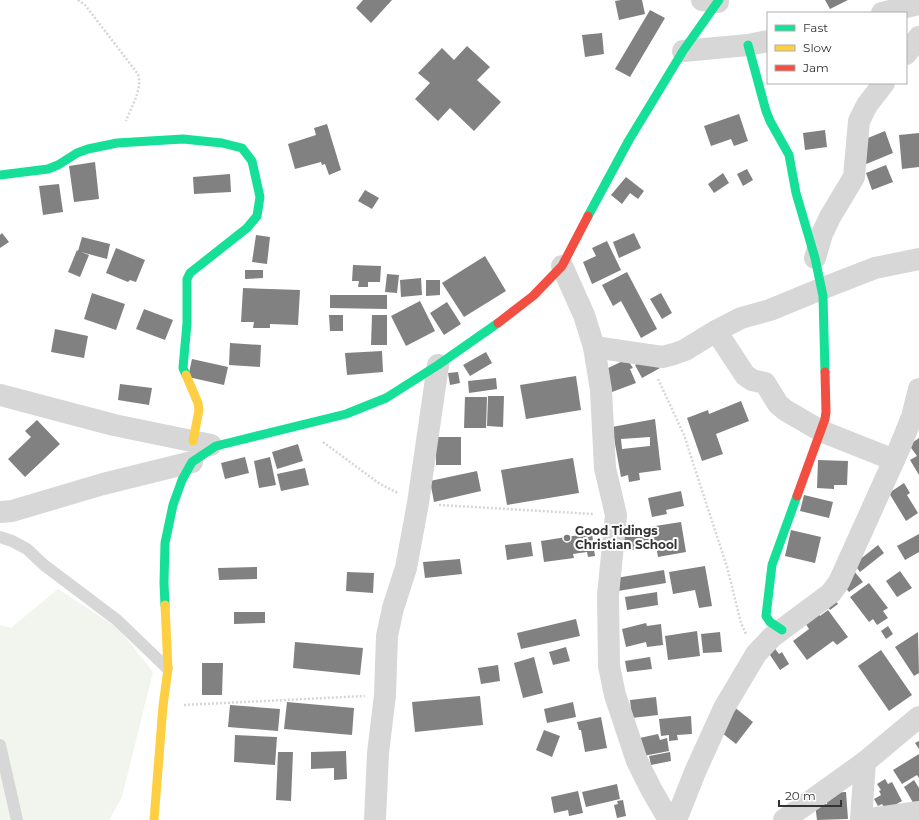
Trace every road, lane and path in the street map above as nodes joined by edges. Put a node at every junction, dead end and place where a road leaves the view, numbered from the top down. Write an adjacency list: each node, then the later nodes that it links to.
1 (78, 0): 10 (path)
2 (713, 1): 7 (street)
3 (919, 4): 4 (street)
4 (886, 12)
5 (919, 37): 8 (street)
6 (758, 43): 7 (street); 12 (street)
7 (683, 52): 14 (street)
8 (907, 53)
9 (883, 84): 12 (street)
10 (117, 143): 11 (street); 25 (street)
11 (0, 175)
12 (815, 258): 15 (street)
13 (919, 259): 15 (street)
14 (562, 266): 17 (street); 19 (street)
15 (821, 288): 16 (street); 23 (street)
16 (716, 331): 18 (street); 23 (street)
17 (594, 347): 18 (street); 29 (street)
18 (647, 355): 32 (path)
19 (438, 365): 22 (street); 27 (street)
20 (919, 389): 26 (street)
21 (0, 396): 25 (street)
22 (300, 424): 24 (street); 27 (path)
23 (821, 431): 26 (street); 31 (street)
24 (216, 446): 25 (street)
25 (192, 452): 28 (street); 33 (street)
26 (894, 460): 31 (street)
27 (418, 504): 29 (path); 34 (street)
28 (0, 512)
29 (616, 515): 43 (street)
30 (0, 537): 33 (lane)
31 (782, 630): 32 (street)
32 (756, 654): 44 (street)
33 (168, 669): 35 (street)
34 (385, 695): 35 (path); 42 (street)
35 (163, 706): 41 (street)
36 (919, 716): 38 (street)
37 (0, 746): 40 (lane)
38 (865, 762): 45 (street); 46 (street)
39 (919, 812): 46 (street)
40 (17, 820)
41 (154, 820)
42 (376, 820)
43 (670, 820)
44 (676, 820)
45 (784, 820)
46 (862, 820)

